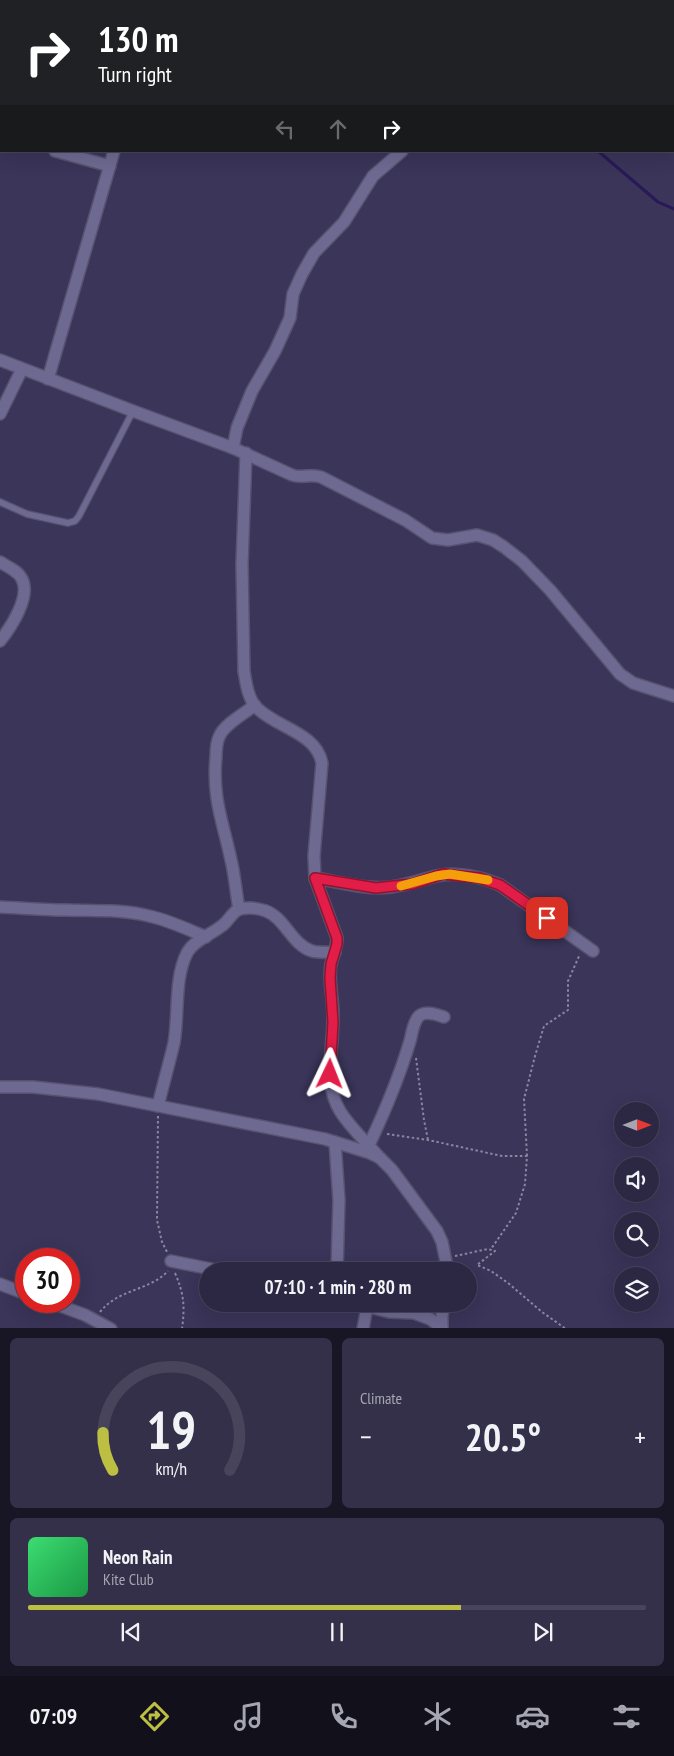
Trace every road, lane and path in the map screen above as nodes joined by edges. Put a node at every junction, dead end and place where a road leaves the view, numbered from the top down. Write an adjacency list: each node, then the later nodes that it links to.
1 (59, 152): 4 (street)
2 (114, 152): 4 (street)
3 (401, 152): 10 (street)
4 (110, 166): 7 (street)
5 (0, 360): 6 (street)
6 (22, 369): 7 (street); 9 (street)
7 (48, 379): 8 (street)
8 (133, 411): 10 (street); 12 (lane)
9 (0, 414)
10 (233, 448): 11 (street)
11 (246, 453): 15 (street); 16 (street)
12 (0, 502)
13 (0, 562): 14 (street)
14 (0, 641)
15 (674, 696)
16 (255, 706): 17 (street); 19 (street)
17 (315, 878): 21 (street); 22 (street)
18 (0, 907): 20 (street)
19 (240, 909): 20 (street); 22 (street)
20 (206, 937): 26 (street)
21 (588, 949): 31 (path)
22 (335, 952): 30 (street)
23 (444, 1017): 27 (street)
24 (416, 1054): 28 (path)
25 (0, 1087): 26 (street)
26 (158, 1106): 29 (street); 37 (path)
27 (375, 1132): 28 (path); 30 (street)
28 (428, 1140): 31 (path)
29 (335, 1142): 32 (street); 35 (street)
30 (369, 1145): 32 (street)
31 (527, 1156): 33 (path)
32 (380, 1158): 34 (street)
33 (491, 1249): 34 (path); 50 (path)
34 (445, 1258): 36 (street)
35 (337, 1262)
36 (446, 1262)
37 (171, 1263): 38 (street); 45 (path); 47 (path)
38 (199, 1267)
39 (0, 1284): 40 (street)
40 (15, 1290)
41 (363, 1312): 48 (street)
42 (389, 1312): 49 (street)
43 (443, 1312): 49 (street)
44 (77, 1313): 45 (street)
45 (94, 1320): 46 (street)
46 (111, 1328)
47 (182, 1328)
48 (363, 1328)
49 (442, 1328)
50 (566, 1328)

